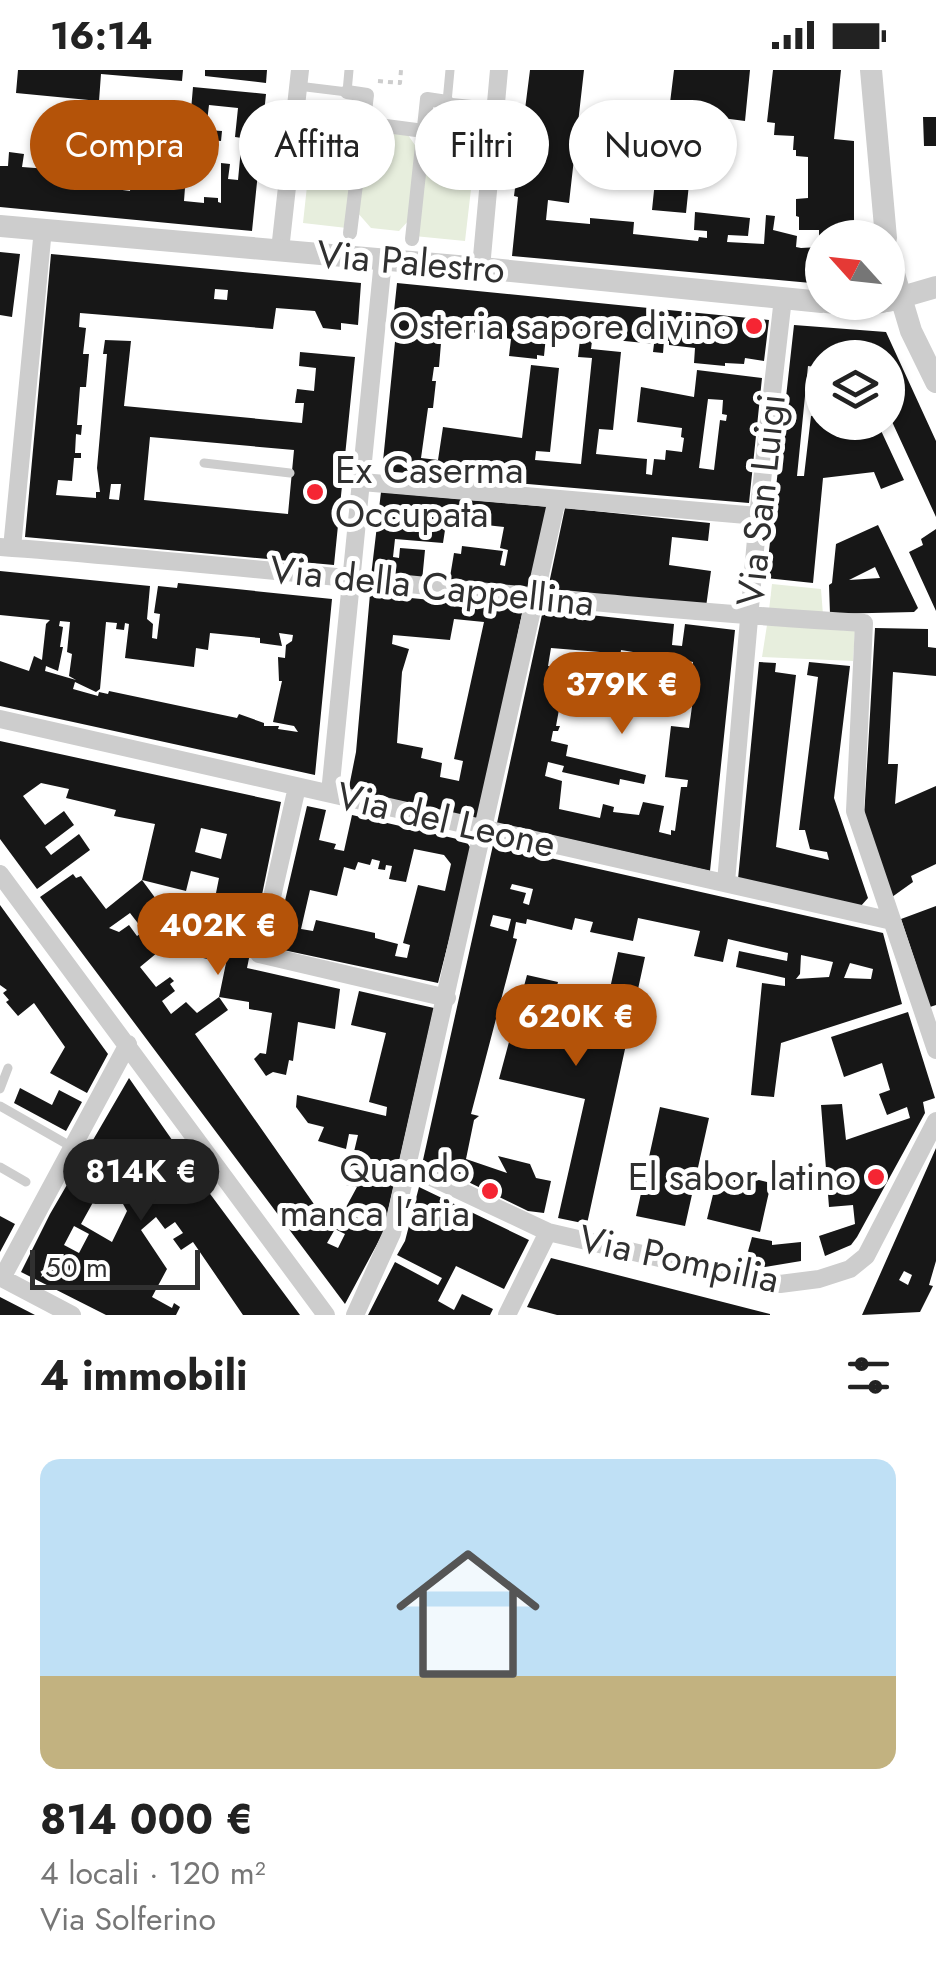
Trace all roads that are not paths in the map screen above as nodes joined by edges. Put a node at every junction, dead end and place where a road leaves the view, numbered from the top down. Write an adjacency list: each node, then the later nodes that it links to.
1 (350, 70): 6 (lane)
2 (450, 70): 8 (lane)
3 (499, 70): 9 (street)
4 (871, 70): 13 (street)
5 (299, 78): 6 (lane); 18 (street)
6 (347, 92): 7 (street)
7 (365, 100)
8 (447, 100)
9 (497, 100)
10 (355, 190): 16 (street)
11 (417, 190): 17 (street)
12 (488, 190): 20 (street)
13 (884, 220)
14 (0, 226): 15 (street, Via Palestro)
15 (43, 229): 18 (street, Via Palestro); 32 (street)
16 (350, 233)
17 (412, 238)
18 (280, 250): 19 (street, Via Palestro)
19 (383, 260): 20 (street, Via Palestro); 29 (street)
20 (481, 268): 23 (street, Via Palestro)
21 (936, 287): 22 (street, Via Palestro)
22 (905, 296)
23 (783, 298): 24 (street, Via Palestro); 31 (street, Via San Luigi)
24 (805, 300)
25 (900, 320): 26 (street)
26 (936, 382)
27 (204, 464): 28 (lane)
28 (290, 474)
29 (354, 481): 30 (street); 33 (street)
30 (557, 499): 31 (street); 34 (street)
31 (758, 516): 35 (street, Via San Luigi)
32 (6, 548): 33 (street, Via della Cappellina)
33 (353, 577): 34 (street, Via della Cappellina); 38 (street)
34 (536, 596): 35 (street, Via della Cappellina); 39 (street)
35 (749, 616): 41 (street, Via San Luigi); 42 (street, Via della Cappellina)
36 (0, 719): 37 (street, Via del Leone)
37 (297, 787): 38 (street, Via del Leone); 43 (street)
38 (330, 793): 39 (street, Via del Leone)
39 (485, 829): 41 (street, Via del Leone); 43 (street)
40 (0, 874): 44 (street)
41 (726, 882): 42 (street, Via del Leone)
42 (892, 920): 45 (street)
43 (446, 998): 51 (street)
44 (128, 1044): 50 (street); 57 (street)
45 (936, 1050)
46 (8, 1068): 47 (lane)
47 (0, 1090)
48 (0, 1106): 50 (lane)
49 (936, 1121): 54 (street, Via Pompilia)
50 (72, 1147): 55 (street)
51 (408, 1166): 54 (street, Via Pompilia); 58 (street)
52 (0, 1167): 53 (lane)
53 (26, 1182)
54 (548, 1232): 59 (street)
55 (1, 1277): 56 (street)
56 (72, 1315)
57 (326, 1315)
58 (355, 1315)
59 (507, 1315)

